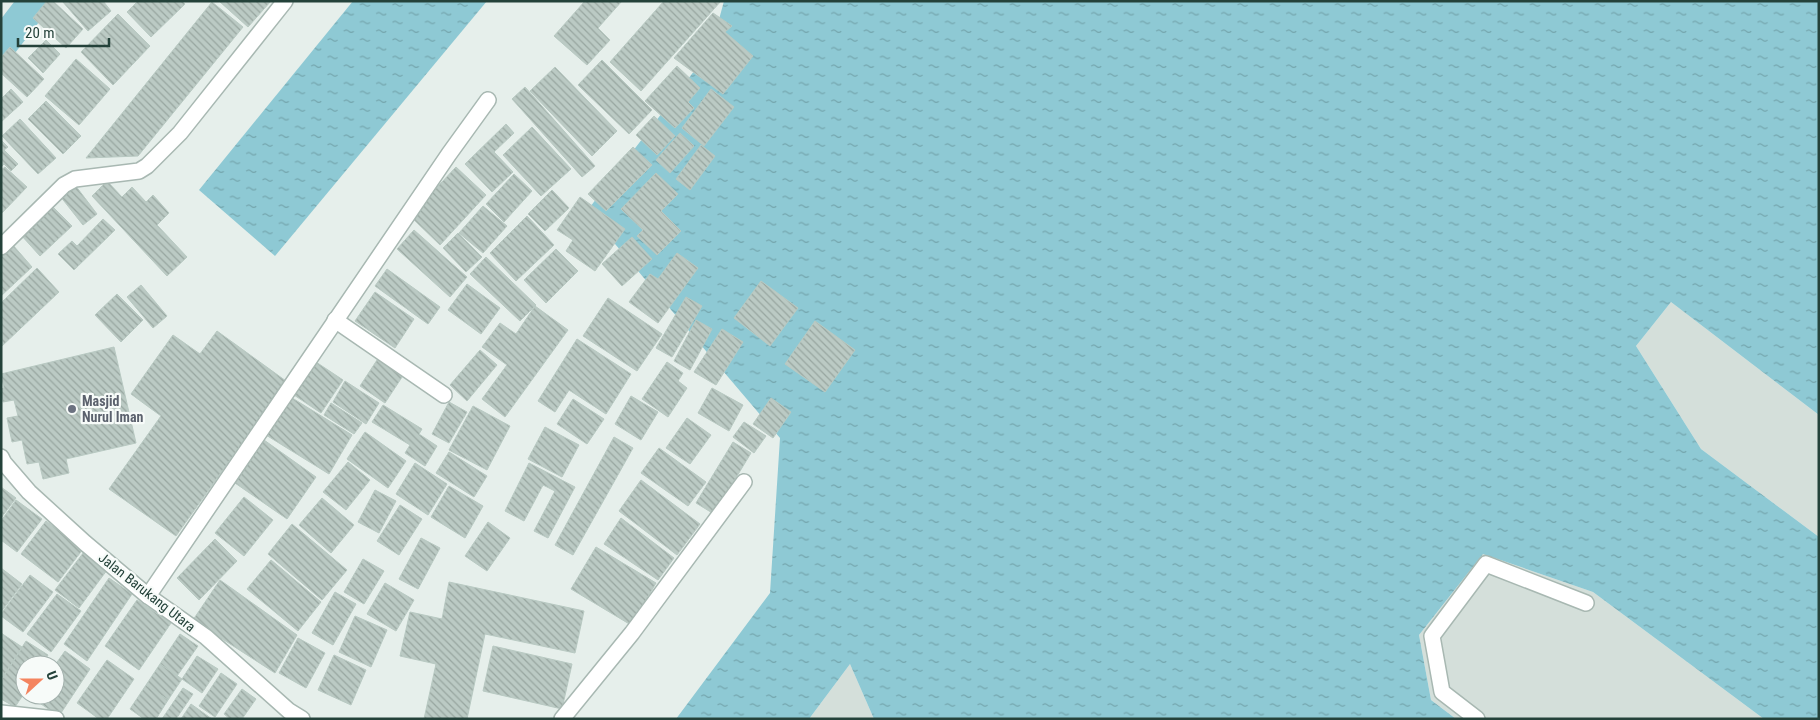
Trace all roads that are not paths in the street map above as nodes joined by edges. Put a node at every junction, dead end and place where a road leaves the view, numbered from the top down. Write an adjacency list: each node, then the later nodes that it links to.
1 (285, 1): 3 (street)
2 (488, 100): 4 (street)
3 (1, 247)
4 (336, 320): 5 (street); 8 (street)
5 (444, 395)
6 (1, 457): 8 (street, Jalan Barukang Utara)
7 (744, 482): 13 (street)
8 (148, 596): 12 (street, Jalan Barukang Utara)
9 (1586, 603): 14 (street)
10 (1, 713): 11 (street)
11 (56, 719)
12 (302, 719)
13 (562, 719)
14 (1476, 719)

